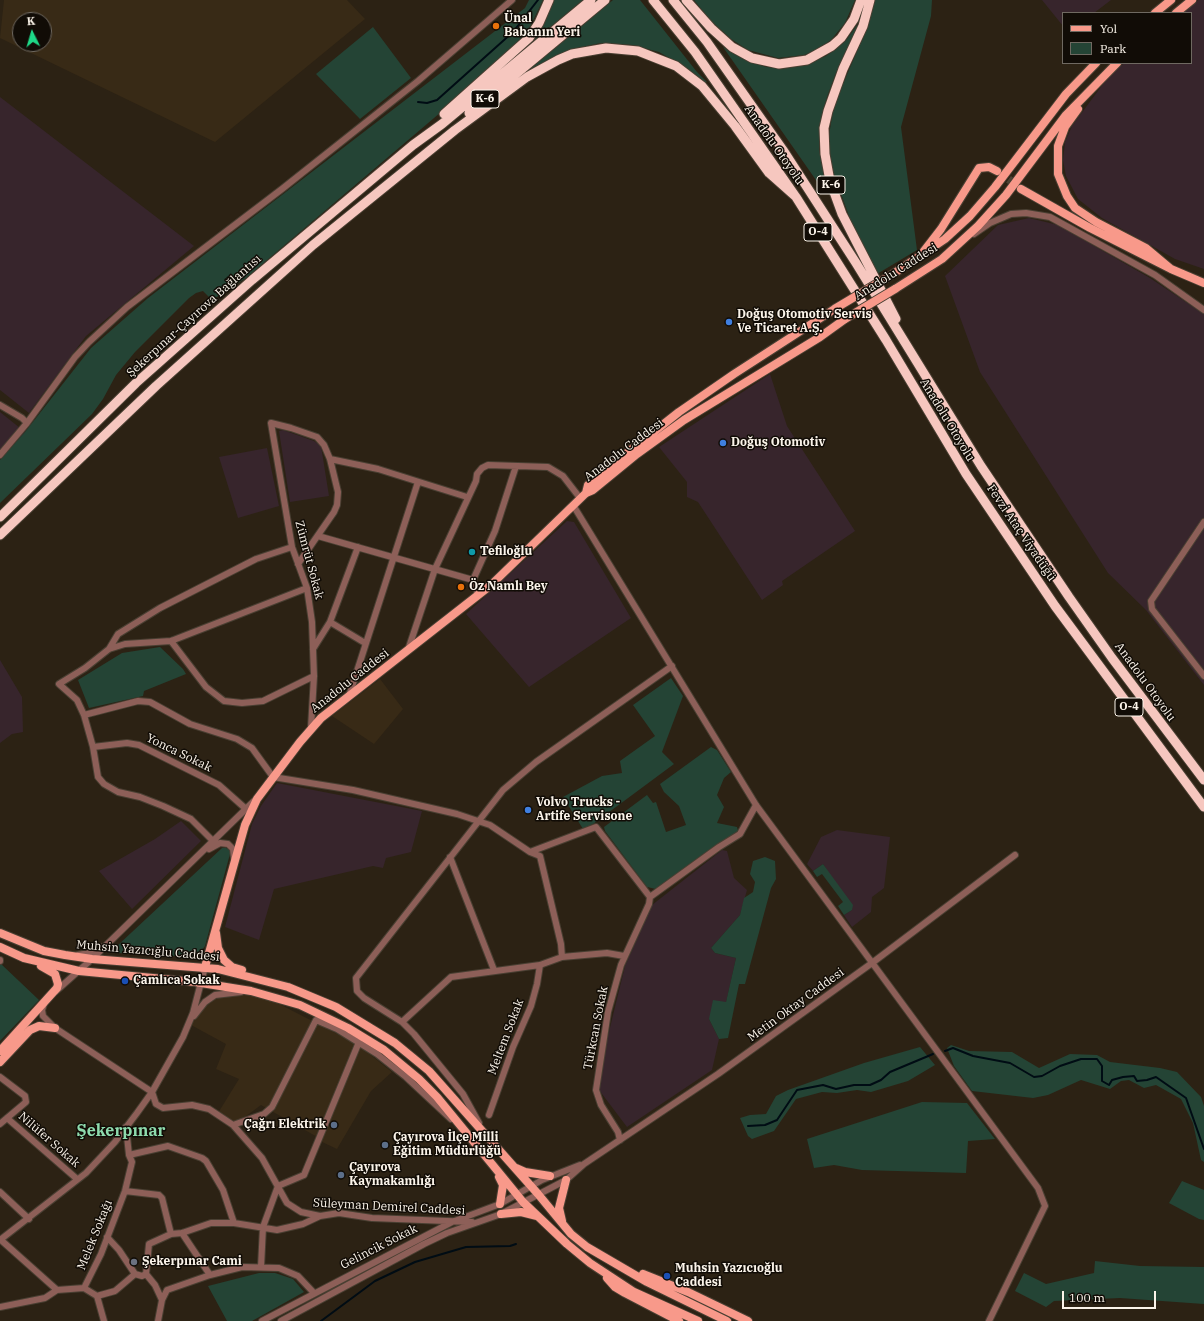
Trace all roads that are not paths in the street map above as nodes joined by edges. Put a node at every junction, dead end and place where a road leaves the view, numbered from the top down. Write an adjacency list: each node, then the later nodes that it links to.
1 (512, 0): 29 (street)
2 (549, 0): 17 (highway, K-6)
3 (591, 0): 17 (highway, K-6)
4 (605, 0): 21 (highway, K-6)
5 (653, 0): 20 (highway, Anadolu Otoyolu / O-4)
6 (673, 0): 27 (highway, Anadolu Otoyolu / O-4)
7 (686, 0): 8 (highway)
8 (861, 0)
9 (870, 0): 27 (highway, K-6)
10 (1171, 0): 12 (main road)
11 (1192, 0): 13 (main road)
12 (1155, 12)
13 (1177, 12)
14 (1095, 64): 23 (main road, Anadolu Caddesi)
15 (1116, 64): 16 (main road, Anadolu Caddesi)
16 (1094, 85): 22 (main road, Anadolu Caddesi); 24 (main road)
17 (413, 145): 39 (highway, Şekerpınar-Çayırova Bağlantısı)
18 (997, 171): 23 (main road)
19 (1021, 188): 24 (main road)
20 (796, 197): 21 (highway, K-6); 34 (highway, Anadolu Otoyolu / O-4)
21 (367, 200): 41 (highway)
22 (964, 241): 26 (street); 36 (main road, Anadolu Caddesi, bridge)
23 (917, 259): 36 (main road, Anadolu Caddesi, bridge)
24 (1171, 269): 25 (main road)
25 (1204, 283)
26 (1204, 310)
27 (916, 361): 33 (highway, Anadolu Otoyolu / O-4)
28 (0, 405): 29 (street)
29 (27, 423): 30 (street)
30 (0, 455)
31 (330, 459): 35 (street); 42 (street); 43 (street, Zümrüt Sokak)
32 (516, 466): 36 (street); 37 (street); 48 (street)
33 (981, 466): 51 (highway, Fevzi Ataç Viyadüğü / O-4)
34 (966, 474): 69 (highway, Fevzi Ataç Viyadüğü / O-4)
35 (418, 482): 37 (street); 45 (street)
36 (583, 495): 38 (main road, Anadolu Caddesi)
37 (467, 497): 47 (street)
38 (573, 505): 50 (main road, Anadolu Caddesi); 58 (street)
39 (0, 517)
40 (1204, 522): 60 (street)
41 (0, 535)
42 (318, 536): 44 (street); 46 (street)
43 (292, 547): 46 (street, Zümrüt Sokak); 55 (street)
44 (358, 547): 45 (street); 52 (street)
45 (394, 558): 47 (street); 54 (street)
46 (298, 564): 49 (street, Zümrüt Sokak)
47 (435, 569): 48 (street); 57 (street)
48 (473, 580): 50 (street)
49 (307, 588): 53 (street); 56 (street, Zümrüt Sokak)
50 (478, 595): 57 (main road, Anadolu Caddesi)
51 (1069, 597): 66 (highway, Anadolu Otoyolu / O-4)
52 (330, 622): 54 (street); 56 (street)
53 (171, 641): 55 (street); 59 (street)
54 (365, 643): 61 (street)
55 (109, 649): 62 (street)
56 (313, 649): 59 (street, Zümrüt Sokak)
57 (407, 651): 61 (main road, Anadolu Caddesi)
58 (672, 666): 68 (street); 71 (street)
59 (314, 676): 63 (street, Zümrüt Sokak)
60 (1204, 676)
61 (349, 696): 63 (main road, Anadolu Caddesi)
62 (84, 715): 64 (street); 65 (street)
63 (311, 728): 65 (main road, Anadolu Caddesi)
64 (92, 747): 70 (street, Yonca Sokak); 72 (street)
65 (273, 777): 67 (main road, Anadolu Caddesi); 71 (street)
66 (1204, 780)
67 (257, 799): 70 (street); 77 (main road, Anadolu Caddesi)
68 (756, 805): 78 (street); 88 (street)
69 (1204, 807)
70 (246, 809): 72 (street)
71 (478, 821): 73 (street); 76 (street)
72 (213, 841): 74 (street)
73 (530, 852): 78 (street); 85 (street)
74 (200, 854): 77 (street); 81 (street)
75 (1015, 855): 88 (street, Metin Oktay Caddesi)
76 (450, 857): 91 (street); 97 (street)
77 (234, 864): 79 (main road, Anadolu Caddesi)
78 (650, 897): 84 (street, Türkcan Sokak)
79 (215, 929): 90 (main road, Anadolu Caddesi); 94 (main road)
80 (0, 933): 83 (main road, Muhsin Yazıcığlu Caddesi)
81 (110, 942): 83 (street); 87 (street)
82 (0, 947): 86 (main road)
83 (65, 956): 87 (main road, Muhsin Yazıcığlu Caddesi)
84 (624, 956): 85 (street); 114 (street, Türkcan Sokak)
85 (562, 957): 89 (street)
86 (24, 958): 92 (main road); 96 (main road)
87 (92, 959): 90 (main road, Muhsin Yazıcığlu Caddesi); 92 (street)
88 (872, 963): 114 (street, Metin Oktay Caddesi); 163 (street)
89 (540, 965): 91 (street); 107 (street, Meltem Sokak)
90 (205, 967): 93 (street); 94 (main road, Muhsin Yazıcığlu Caddesi)
91 (494, 970): 97 (street)
92 (79, 971): 93 (main road); 96 (street)
93 (201, 982): 95 (main road); 98 (street)
94 (288, 987): 113 (main road, Muhsin Yazıcığlu Caddesi)
95 (251, 991): 98 (street); 112 (main road)
96 (49, 998): 99 (street, Süleyman Demirel Caddesi); 101 (main road)
97 (402, 1022): 113 (street)
98 (189, 1023): 103 (street)
99 (55, 1028): 102 (main road); 105 (street, Süleyman Demirel Caddesi)
100 (359, 1042): 110 (street); 112 (street); 122 (street)
101 (0, 1051)
102 (0, 1062)
103 (161, 1076): 105 (street); 106 (street)
104 (0, 1077): 108 (street)
105 (138, 1082): 106 (street, Süleyman Demirel Caddesi)
106 (152, 1092): 110 (street, Süleyman Demirel Caddesi); 111 (street)
107 (489, 1116)
108 (7, 1118): 109 (street); 120 (street, Nilüfer Sokak)
109 (0, 1124)
110 (233, 1125): 122 (street, Süleyman Demirel Caddesi)
111 (126, 1127): 115 (street, Melek Sokağı); 120 (street)
112 (467, 1134): 117 (main road)
113 (485, 1134): 118 (main road, Muhsin Yazıcığlu Caddesi)
114 (620, 1140): 116 (street, Metin Oktay Caddesi)
115 (129, 1155): 124 (street, Melek Sokağı); 136 (street)
116 (584, 1164): 119 (street, Metin Oktay Caddesi); 121 (street, Metin Oktay Caddesi)
117 (492, 1166): 127 (main road); 129 (main road)
118 (513, 1166): 119 (main road); 123 (main road, Muhsin Yazıcığlu Caddesi)
119 (550, 1176): 123 (street, Metin Oktay Caddesi)
120 (77, 1179): 133 (street)
121 (566, 1180): 126 (street, Metin Oktay Caddesi); 137 (main road)
122 (278, 1186): 131 (street, Süleyman Demirel Caddesi); 138 (street)
123 (530, 1187): 126 (main road, Muhsin Yazıcığlu Caddesi); 127 (street, Gelincik Sokak)
124 (125, 1191): 140 (street); 141 (street, Melek Sokağı)
125 (0, 1192): 133 (street)
126 (538, 1194): 128 (street, Gelincik Sokak); 137 (main road, Muhsin Yazıcığlu Caddesi)
127 (518, 1195): 128 (main road); 129 (street, Gelincik Sokak)
128 (523, 1202): 130 (street, Gelincik Sokak); 132 (main road)
129 (500, 1204): 134 (street, Gelincik Sokak)
130 (501, 1214): 132 (main road); 135 (street, Gelincik Sokak)
131 (320, 1216): 134 (street, Süleyman Demirel Caddesi); 138 (street)
132 (539, 1216): 145 (main road)
133 (29, 1219): 142 (street)
134 (452, 1222): 135 (street, Süleyman Demirel Caddesi); 151 (street, Gelincik Sokak)
135 (478, 1222): 158 (street, Gelincik Sokak)
136 (234, 1223): 138 (street); 139 (street)
137 (562, 1224): 143 (main road, Muhsin Yazıcığlu Caddesi)
138 (263, 1227): 144 (street)
139 (182, 1233): 140 (street); 148 (street)
140 (171, 1234): 147 (street)
141 (107, 1237): 146 (street); 149 (street, Melek Sokağı)
142 (1, 1240): 150 (street)
143 (605, 1258): 161 (main road, Muhsin Yazıcığlu Caddesi); 162 (main road)
144 (261, 1267): 148 (street); 151 (street)
145 (598, 1268): 159 (main road); 160 (main road)
146 (135, 1274): 147 (street); 152 (street)
147 (146, 1274): 153 (street)
148 (210, 1275): 153 (street)
149 (84, 1288): 150 (street, Melek Sokağı); 152 (street)
150 (57, 1290): 154 (street, Melek Sokağı)
151 (314, 1292): 157 (street, Gelincik Sokak)
152 (97, 1296): 155 (street)
153 (162, 1300): 156 (street)
154 (0, 1307)
155 (104, 1321)
156 (158, 1321)
157 (262, 1321)
158 (281, 1321)
159 (679, 1321)
160 (698, 1321)
161 (727, 1321)
162 (748, 1321)
163 (989, 1321)

